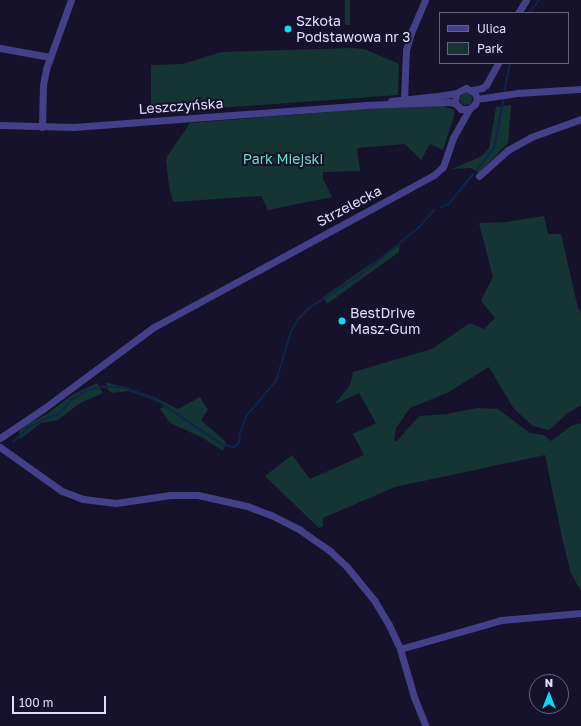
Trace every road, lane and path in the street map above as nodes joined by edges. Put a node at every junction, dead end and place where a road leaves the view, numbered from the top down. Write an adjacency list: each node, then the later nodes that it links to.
1 (71, 0): 6 (street)
2 (425, 0): 14 (street)
3 (526, 0): 4 (street)
4 (519, 12)
5 (0, 48): 6 (street)
6 (50, 57): 20 (street)
7 (498, 64): 8 (street)
8 (491, 79): 10 (street); 12 (street)
9 (581, 89): 12 (street)
10 (472, 90): 11 (street); 13 (street)
11 (456, 93): 14 (street, Leszczyńska); 15 (street)
12 (498, 96): 13 (street)
13 (477, 99): 17 (street)
14 (404, 100): 16 (street, Leszczyńska)
15 (457, 105): 16 (street, Leszczyńska); 17 (street); 21 (street, Strzelecka)
16 (364, 106): 20 (street, Leszczyńska)
17 (469, 110): 21 (street, Strzelecka)
18 (581, 118): 22 (street)
19 (0, 125): 20 (street, Leszczyńska)
20 (42, 127)
21 (454, 138): 23 (street, Strzelecka)
22 (479, 176)
23 (0, 438)
24 (0, 447): 26 (street)
25 (581, 613): 26 (street)
26 (400, 649): 27 (street)
27 (426, 726)

